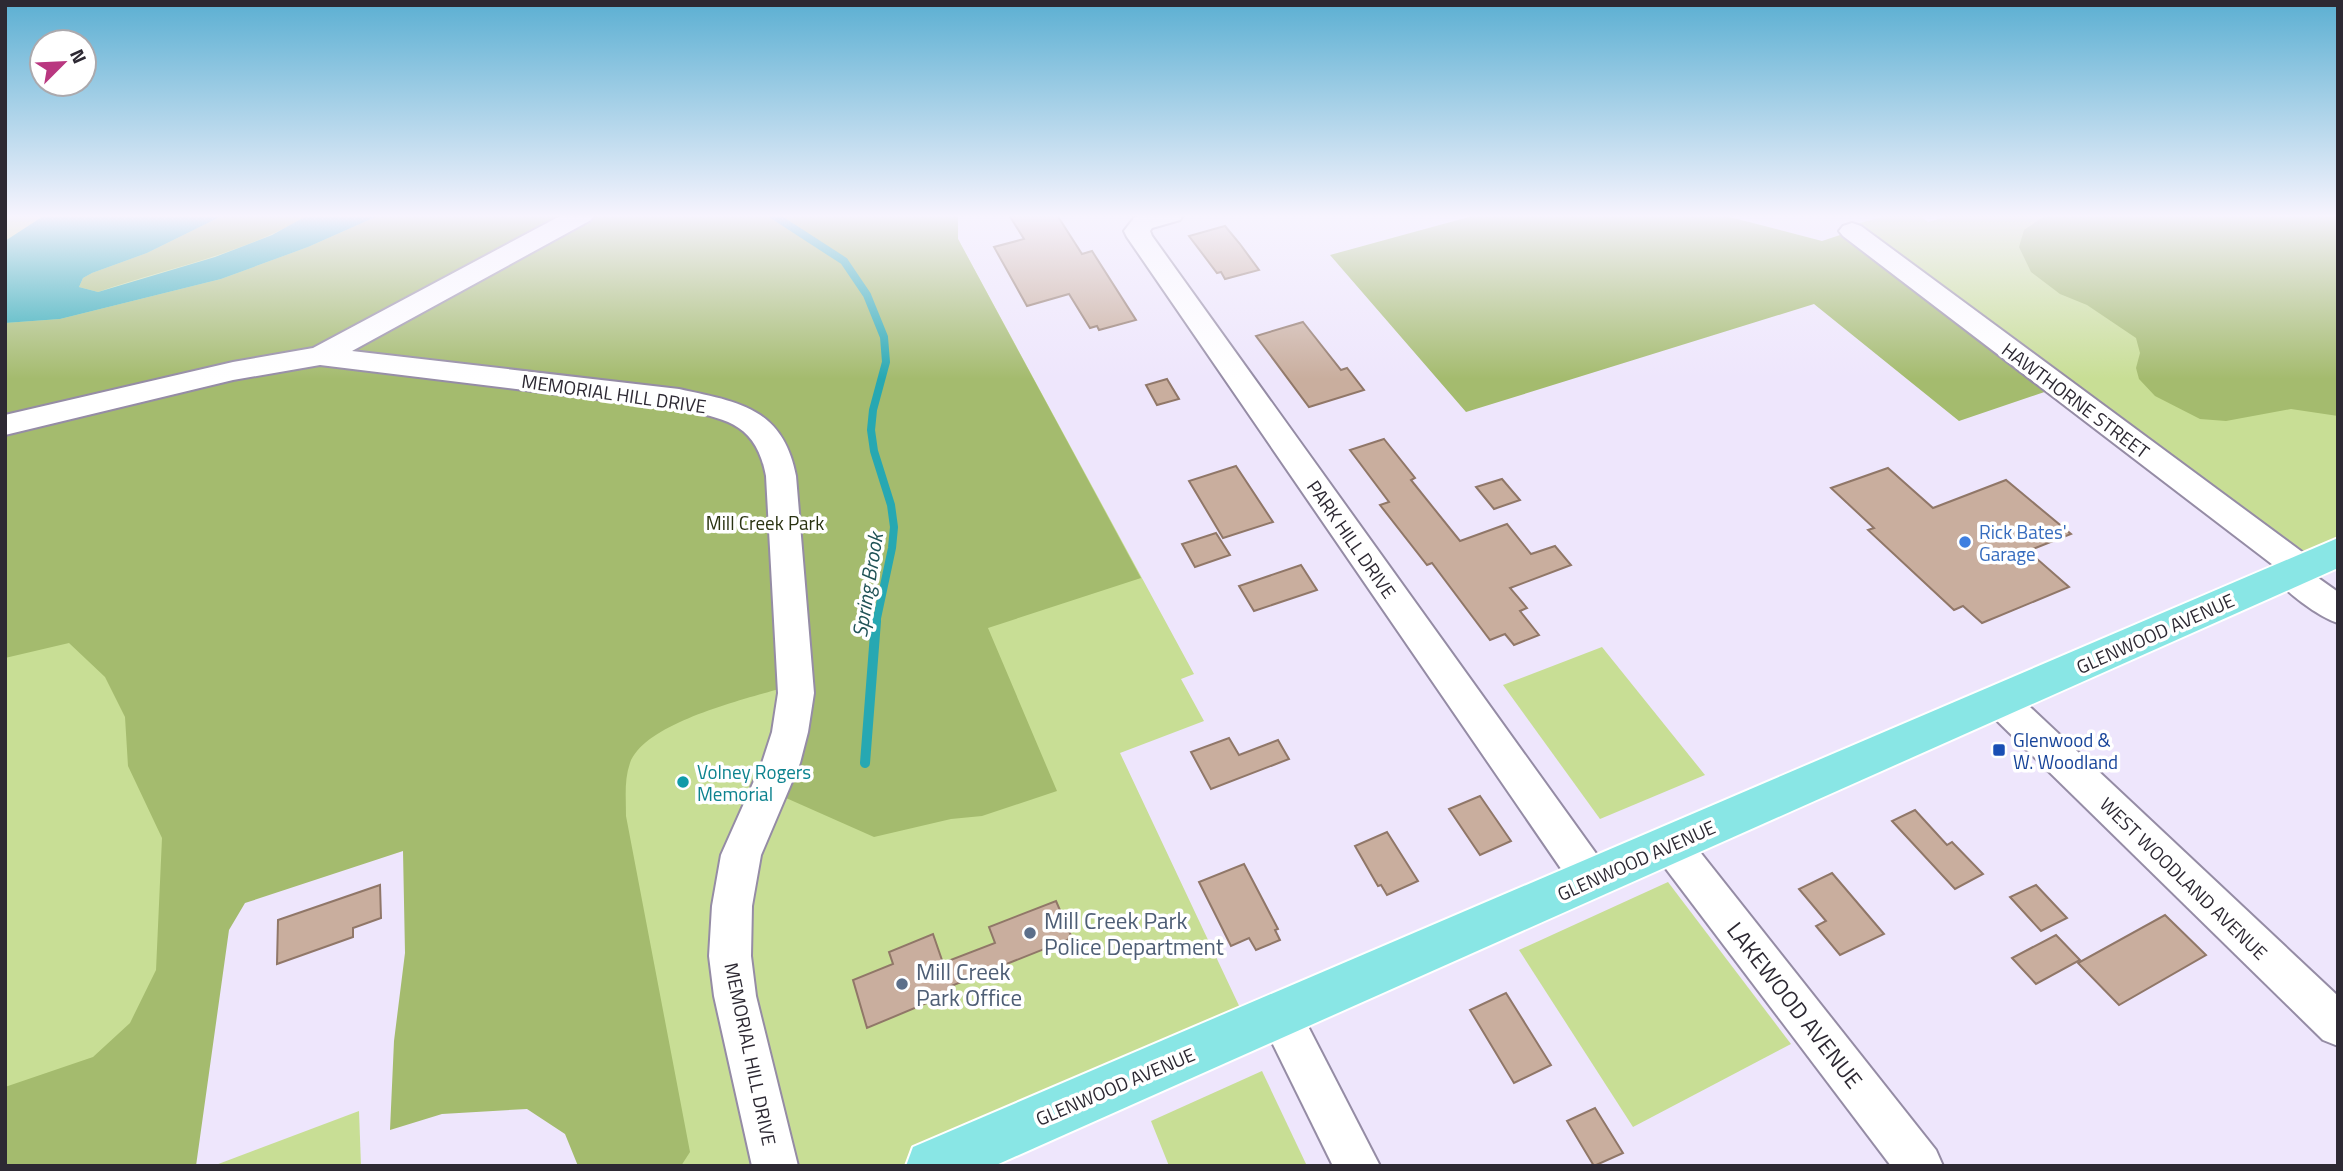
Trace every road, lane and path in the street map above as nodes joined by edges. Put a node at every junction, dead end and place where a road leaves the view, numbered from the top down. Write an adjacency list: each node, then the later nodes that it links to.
1 (480, 270): 4 (street)
2 (1163, 270): 11 (street, PARK HILL DRIVE)
3 (1901, 270): 7 (street, HAWTHORNE STREET)
4 (320, 356): 5 (street, MEMORIAL HILL DRIVE); 14 (street, MEMORIAL HILL DRIVE)
5 (5, 425)
6 (2338, 552): 7 (main road, GLENWOOD AVENUE)
7 (2296, 572): 8 (street, HAWTHORNE STREET); 9 (main road, GLENWOOD AVENUE)
8 (2338, 610)
9 (2000, 701): 10 (main road, GLENWOOD AVENUE); 13 (street, WEST WOODLAND AVENUE)
10 (1671, 845): 11 (main road, GLENWOOD AVENUE); 17 (street, LAKEWOOD AVENUE)
11 (1591, 879): 12 (main road, GLENWOOD AVENUE)
12 (1280, 1016): 15 (main road, GLENWOOD AVENUE); 16 (street)
13 (2338, 1025)
14 (775, 1166)
15 (932, 1166)
16 (1357, 1166)
17 (1920, 1166)

